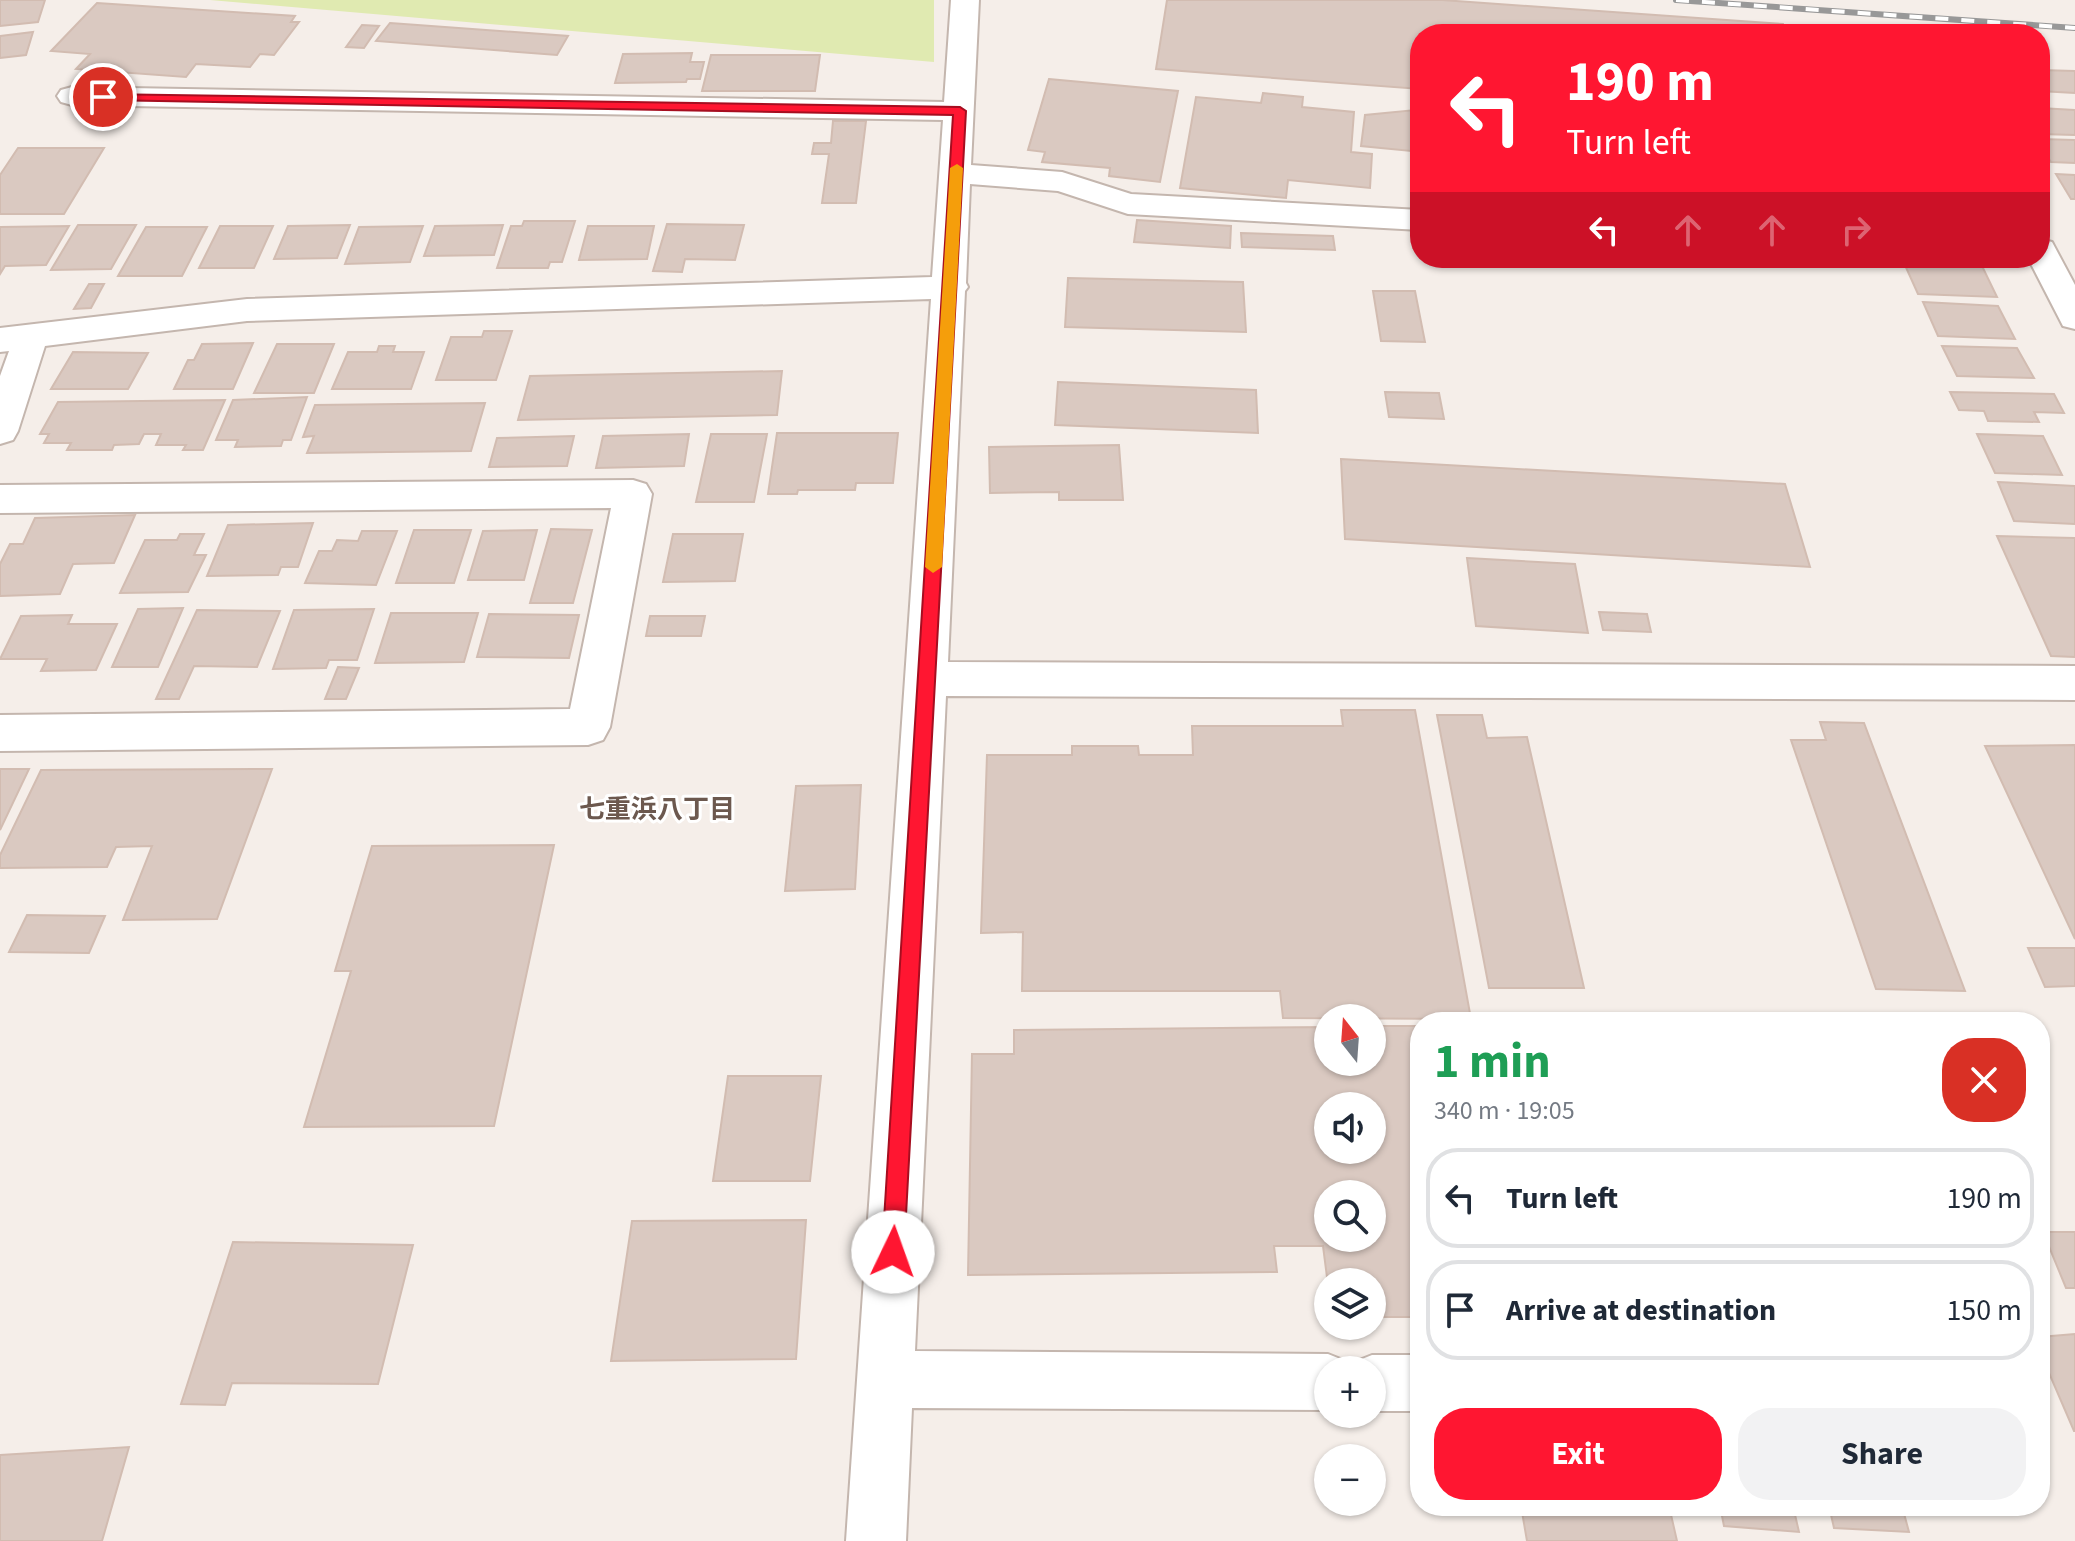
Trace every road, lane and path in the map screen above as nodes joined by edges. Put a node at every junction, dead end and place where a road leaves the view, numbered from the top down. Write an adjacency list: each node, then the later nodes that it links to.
1 (965, 0): 3 (street)
2 (72, 96): 3 (street)
3 (960, 111): 4 (street)
4 (956, 173): 5 (street); 7 (street)
5 (1410, 219)
6 (2050, 268): 8 (street)
7 (951, 287): 9 (street); 12 (street)
8 (2075, 318)
9 (16, 338): 10 (street)
10 (0, 431)
11 (0, 499): 14 (street)
12 (927, 679): 13 (street); 15 (street)
13 (2075, 683)
14 (0, 733)
15 (885, 1379): 16 (street); 19 (street)
16 (1314, 1382)
17 (1386, 1383): 18 (street)
18 (1410, 1383)
19 (876, 1541)

